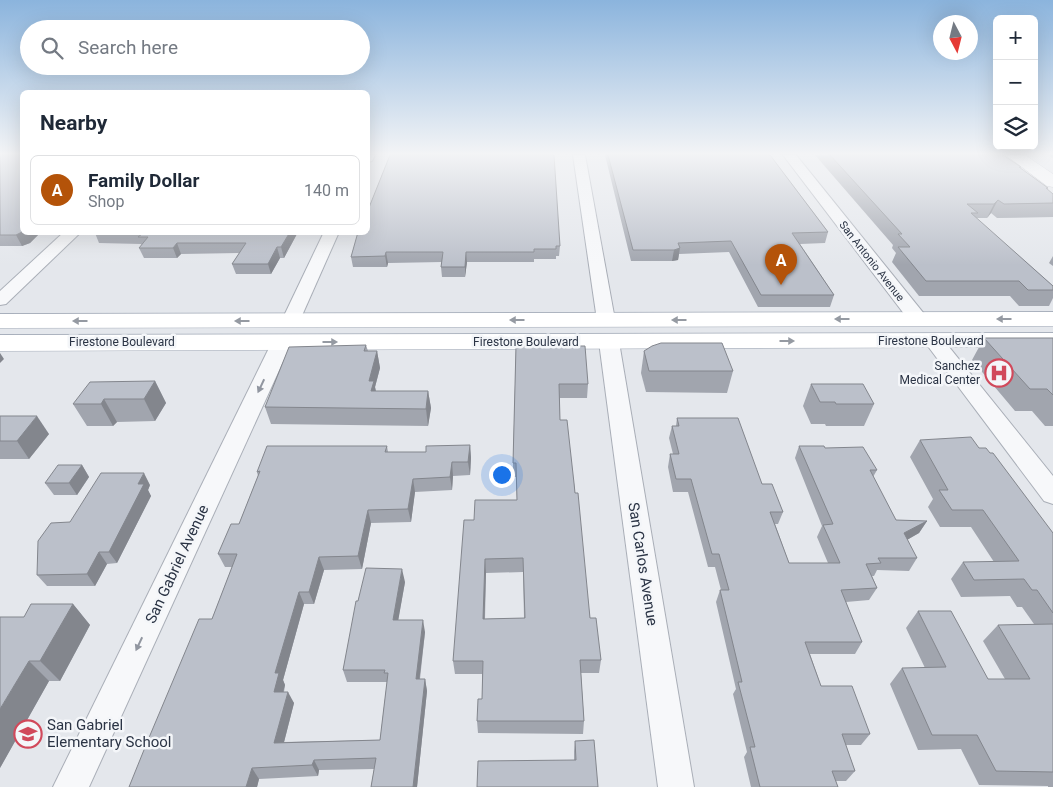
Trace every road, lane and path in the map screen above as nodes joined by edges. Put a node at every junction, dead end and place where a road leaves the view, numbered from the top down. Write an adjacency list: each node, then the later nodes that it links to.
1 (585, 192): 10 (street, San Carlos Avenue)
2 (818, 192): 6 (street, San Antonio Avenue)
3 (71, 235): 5 (street)
4 (331, 235): 9 (street, San Gabriel Avenue)
5 (0, 300)
6 (918, 319): 7 (main road, Firestone Boulevard, one-way to 6); 10 (main road, Firestone Boulevard, one-way to 10)
7 (1053, 319)
8 (0, 321): 9 (main road, Firestone Boulevard, one-way to 8)
9 (286, 331): 10 (main road, Firestone Boulevard); 13 (main road, Firestone Boulevard); 15 (street, San Gabriel Avenue, one-way to 15)
10 (608, 331): 12 (main road, Firestone Boulevard, one-way to 12); 16 (street, San Carlos Avenue)
11 (1053, 340): 12 (main road, Firestone Boulevard)
12 (934, 341): 14 (street)
13 (0, 343)
14 (1053, 494)
15 (71, 787)
16 (676, 787)

